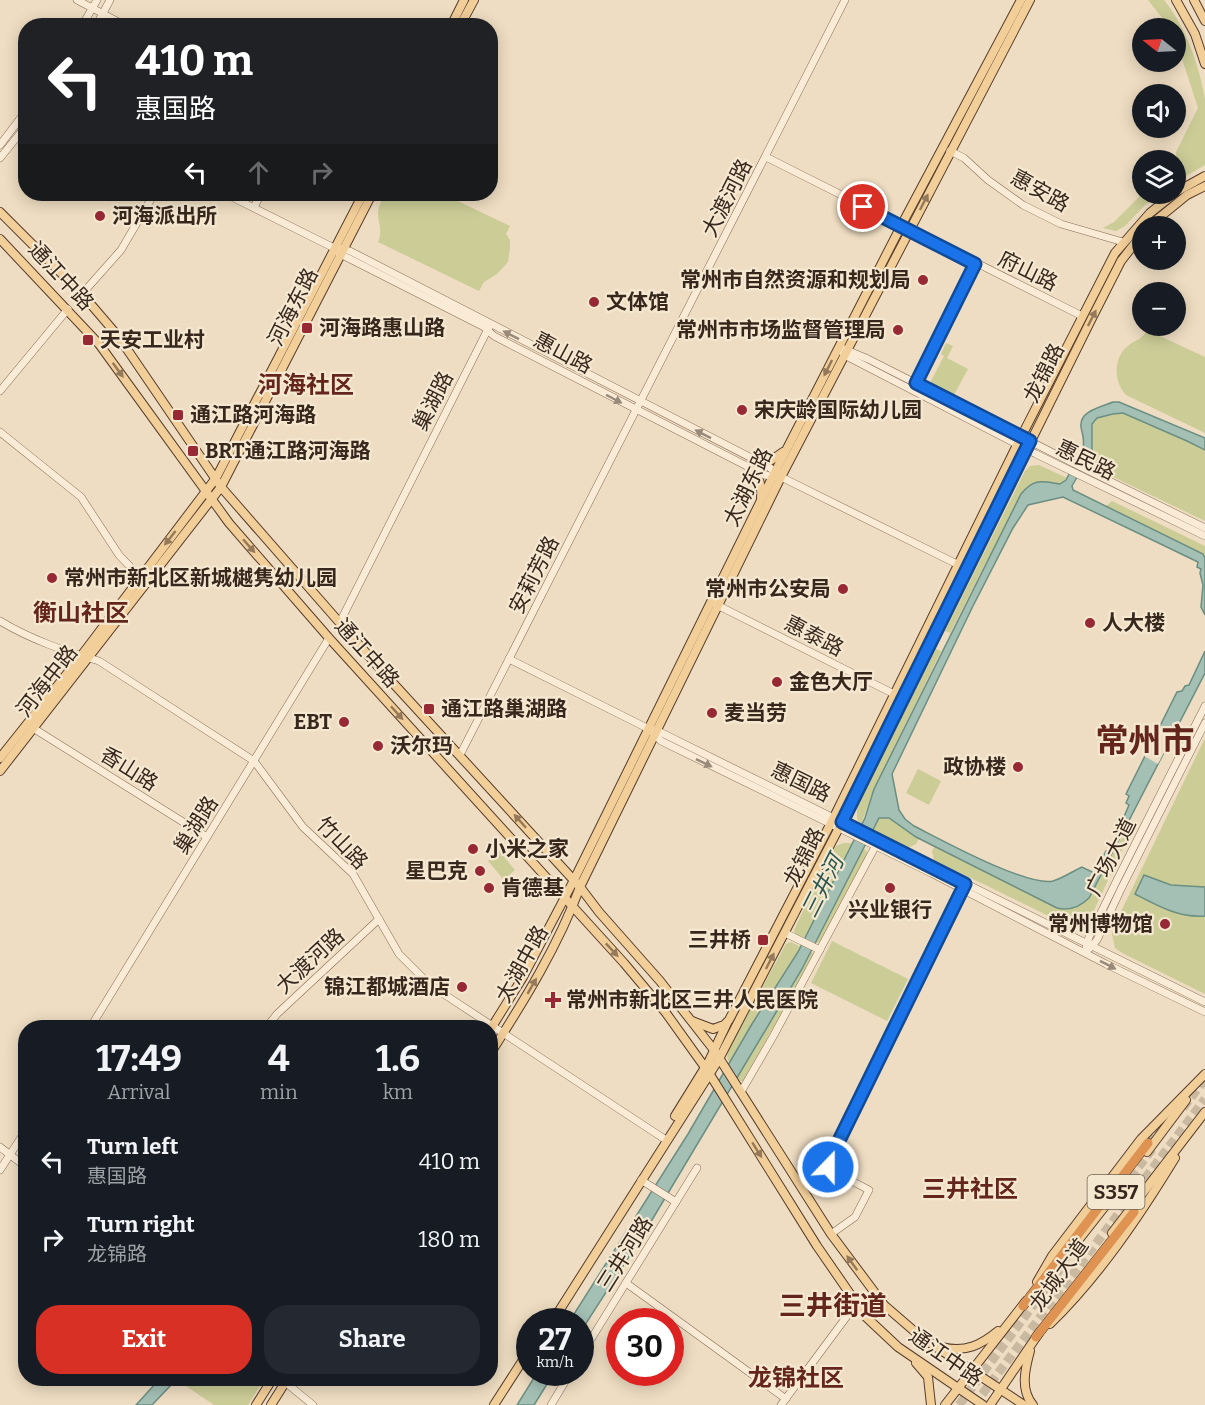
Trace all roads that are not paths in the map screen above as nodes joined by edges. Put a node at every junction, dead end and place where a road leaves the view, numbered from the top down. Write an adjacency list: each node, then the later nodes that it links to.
1 (77, 0): 11 (street)
2 (97, 0): 11 (street)
3 (110, 0): 12 (street)
4 (464, 0): 16 (main road)
5 (474, 0): 17 (main road)
6 (845, 0): 24 (street, 大渡河路)
7 (1021, 0): 38 (main road, 太湖东路)
8 (1030, 0): 23 (main road, 太湖东路)
9 (1176, 0): 19 (main road)
10 (1194, 0): 18 (main road)
11 (92, 8): 12 (street); 13 (street)
12 (104, 14): 14 (street); 15 (street)
13 (86, 18)
14 (101, 18)
15 (111, 18)
16 (455, 18)
17 (464, 18)
18 (1205, 21)
19 (1205, 64)
20 (18, 121): 22 (street)
21 (18, 136): 25 (street)
22 (0, 145)
23 (950, 151): 39 (main road, 太湖东路, one-way to 23); 41 (street, 惠安路)
24 (766, 157): 38 (street, 府山路); 53 (street, 大渡河路)
25 (0, 158)
26 (1205, 176): 28 (main road, 龙锦路)
27 (1205, 186): 37 (main road)
28 (1186, 187)
29 (150, 201): 45 (street)
30 (241, 201): 35 (street, 惠山路)
31 (257, 201): 35 (street)
32 (360, 201): 43 (main road, 河海东路)
33 (368, 201): 43 (main road, 河海东路)
34 (1161, 204): 41 (main road, 龙锦路)
35 (254, 207): 43 (street, 惠山路)
36 (0, 212): 45 (main road, 通江中路)
37 (1160, 216)
38 (901, 226): 39 (street, 府山路); 49 (main road, 太湖东路)
39 (910, 231): 44 (street, 府山路); 50 (main road, 太湖东路)
40 (0, 239): 46 (main road, 通江中路)
41 (1123, 242): 47 (main road, 龙锦路)
42 (1132, 247): 56 (main road, 龙锦路, one-way to 42)
43 (339, 250): 48 (street, 惠山路); 61 (main road, 河海东路); 62 (main road, 河海东路)
44 (975, 264): 47 (street, 府山路); 51 (street)
45 (82, 294): 61 (main road, 通江中路)
46 (68, 309): 52 (street); 63 (main road, 通江中路, one-way to 63)
47 (1082, 316): 56 (main road, 龙锦路)
48 (489, 327): 53 (street, 惠山路, one-way to 48); 54 (street, 惠山路, one-way to 54); 72 (street, 巢湖路)
49 (839, 348): 50 (street, 惠民路); 57 (main road, 太湖东路, one-way to 57)
50 (847, 353): 51 (street, 惠民路); 60 (main road, 太湖东路)
51 (915, 386): 56 (street, 惠民路)
52 (0, 390)
53 (640, 402): 54 (street, 大渡河路); 58 (street, 惠山路, one-way to 53)
54 (636, 410): 58 (street, 惠山路); 75 (street, 安莉芳路)
55 (0, 432): 69 (street)
56 (1024, 442): 59 (street, 惠民路); 68 (main road, 龙锦路)
57 (788, 448): 58 (main road); 60 (main road, 太湖东路)
58 (753, 464): 60 (street, 惠山路); 65 (main road)
59 (1082, 472): 66 (street, 惠民路); 67 (street, 惠民路)
60 (776, 475): 65 (main road, 太湖东路); 68 (street, 惠山路); 70 (main road, 太湖东路)
61 (216, 478): 62 (main road, 通江中路); 63 (main road, 河海东路)
62 (221, 487): 64 (main road, 河海东路); 72 (main road, 通江中路)
63 (205, 492): 64 (main road, 通江中路); 69 (main road, 河海中路, one-way to 69)
64 (212, 500): 73 (main road, 通江中路, one-way to 73); 74 (main road, 河海中路)
65 (760, 502): 70 (main road, 太湖东路)
66 (1205, 528)
67 (1205, 536)
68 (963, 567): 76 (main road, 龙锦路)
69 (140, 577): 74 (main road, 河海中路)
70 (715, 603): 76 (street, 惠泰路); 80 (main road, 太湖东路)
71 (0, 621): 74 (street, 竹山路)
72 (340, 622): 81 (main road, 通江中路)
73 (329, 638): 83 (street, 巢湖路); 90 (main road, 通江中路, one-way to 90)
74 (84, 657): 79 (main road, 河海中路); 82 (main road, 河海中路); 83 (street, 竹山路)
75 (510, 659): 80 (street, 惠国路); 81 (street, 安莉芳路)
76 (899, 697): 85 (main road, 龙锦路)
77 (1205, 706): 94 (street, 广场大道)
78 (1205, 723): 94 (street, 广场大道)
79 (33, 728): 84 (main road, 河海中路); 86 (street, 香山路)
80 (653, 731): 85 (street, 惠国路); 88 (main road, 太湖东路)
81 (460, 755): 88 (main road, 通江中路, one-way to 81)
82 (0, 758)
83 (254, 761): 86 (street, 巢湖路); 92 (street, 竹山路)
84 (0, 771)
85 (836, 823): 87 (street, 惠国路); 93 (main road, 龙锦路); 103 (main road, 龙锦路)
86 (207, 837): 99 (street, 巢湖路)
87 (871, 842): 89 (street); 95 (street)
88 (577, 884): 90 (main road, 太湖东路); 91 (main road, 太湖中路); 104 (main road, 通江中路)
89 (964, 887): 94 (street); 96 (street); 125 (street)
90 (564, 896): 91 (main road, 通江中路); 102 (main road, 太湖中路)
91 (573, 907): 106 (main road, 太湖中路, one-way to 91); 110 (main road, 通江中路, one-way to 110)
92 (379, 919): 100 (street, 大渡河路); 101 (street, 竹山路)
93 (785, 933): 95 (street); 109 (main road, 龙锦路, one-way to 93)
94 (1089, 945): 96 (street, 广场大道); 97 (street)
95 (818, 949): 112 (street)
96 (1085, 952): 98 (street, one-way to 98)
97 (1205, 1002)
98 (1205, 1012)
99 (95, 1020)
100 (272, 1020)
101 (480, 1020)
102 (497, 1020)
103 (729, 1020): 104 (main road); 108 (main road, 龙锦路)
104 (695, 1024): 108 (main road, 通江中路)
105 (498, 1030): 106 (street, 竹山路)
106 (504, 1033): 107 (main road, 太湖中路); 114 (street, 竹山路)
107 (498, 1042)
108 (714, 1050): 109 (main road); 110 (main road, 龙锦路)
109 (719, 1059): 110 (main road, 龙锦路); 112 (main road)
110 (707, 1070): 114 (main road, 龙锦路); 127 (main road, 通江中路, one-way to 127)
111 (1205, 1075): 128 (main road)
112 (738, 1088): 125 (main road, 通江中路)
113 (1205, 1112): 133 (main road, 龙城大道 / S357)
114 (664, 1139): 122 (main road, 龙锦路); 129 (main road, 龙锦路)
115 (18, 1142): 118 (street)
116 (1148, 1143): 128 (highway)
117 (0, 1146): 118 (street)
118 (10, 1155): 119 (street); 121 (street)
119 (18, 1161)
120 (697, 1168): 123 (street, 三井河路)
121 (0, 1170)
122 (641, 1180): 123 (street); 130 (main road, 龙锦路)
123 (673, 1200): 126 (street, 三井河路)
124 (1134, 1212): 133 (highway)
125 (831, 1234): 134 (main road, 通江中路, one-way to 125)
126 (626, 1283): 132 (street, 三井河路); 145 (street)
127 (856, 1304): 135 (main road, 通江中路); 145 (street)
128 (1023, 1306): 131 (main road)
129 (556, 1308)
130 (561, 1308)
131 (1006, 1325): 134 (main road); 136 (main road)
132 (594, 1334)
133 (1034, 1341): 144 (main road, 龙城大道 / S357); 157 (main road)
134 (929, 1343): 136 (main road, 通江中路)
135 (898, 1347): 143 (main road, 通江中路); 152 (main road)
136 (973, 1370): 143 (main road); 144 (main road, 通江中路)
137 (516, 1371): 149 (main road)
138 (516, 1378): 150 (main road)
139 (268, 1386): 146 (main road)
140 (281, 1386): 147 (main road)
141 (291, 1386): 148 (street)
142 (563, 1386): 151 (street)
143 (958, 1387): 153 (main road); 154 (main road, 通江中路)
144 (1000, 1390): 155 (main road, 龙城大道 / S357); 156 (main road, 通江中路)
145 (784, 1402)
146 (256, 1405)
147 (271, 1405)
148 (313, 1405)
149 (494, 1405)
150 (499, 1405)
151 (551, 1405)
152 (931, 1405)
153 (945, 1405)
154 (983, 1405)
155 (990, 1405)
156 (1024, 1405)
157 (1033, 1405)

